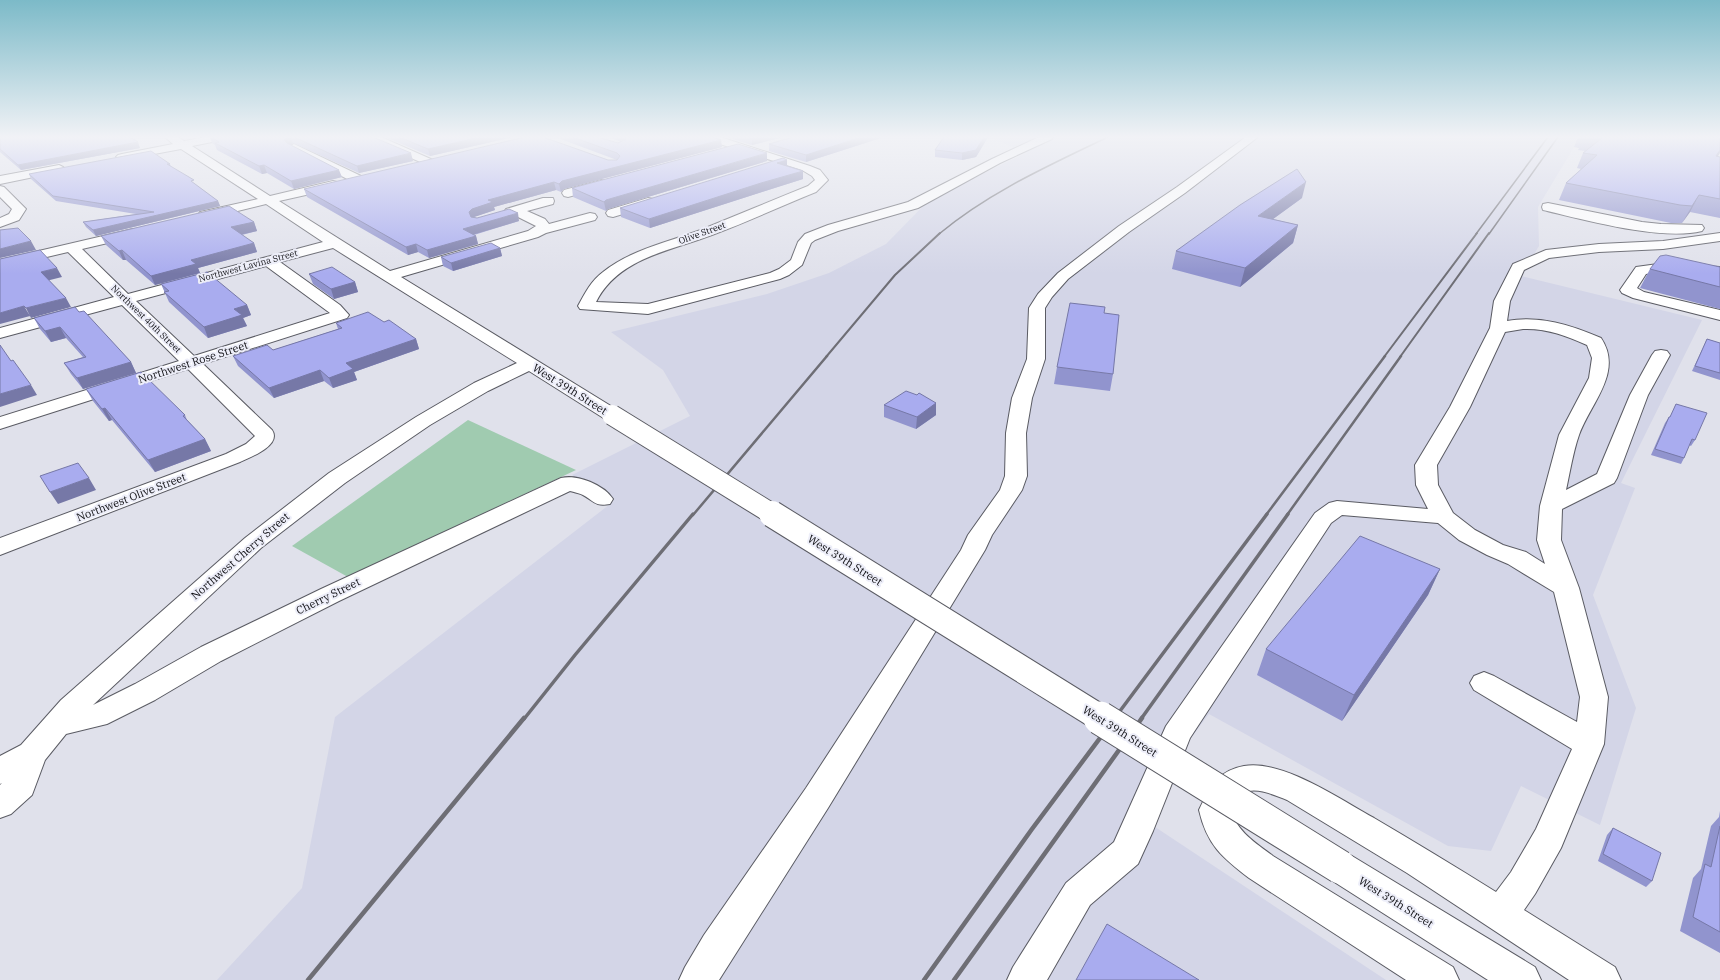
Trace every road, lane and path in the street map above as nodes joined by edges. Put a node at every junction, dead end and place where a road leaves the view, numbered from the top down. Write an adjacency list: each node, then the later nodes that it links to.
1 (242, 183): 10 (street, West 39th Street)
2 (342, 183): 10 (street)
3 (606, 183): 8 (street)
4 (819, 183): 5 (street, Olive Street)
5 (954, 183)
6 (1190, 183): 51 (street)
7 (0, 190): 18 (street)
8 (568, 193)
9 (657, 199): 14 (street)
10 (270, 200): 17 (street); 22 (street, West 39th Street)
11 (548, 201): 13 (street)
12 (1548, 207): 21 (street)
13 (516, 210): 15 (street); 19 (street)
14 (613, 213)
15 (502, 215)
16 (590, 217): 19 (street)
17 (191, 219)
18 (0, 223)
19 (542, 229): 27 (street)
20 (146, 230): 23 (street)
21 (1713, 232): 30 (street)
22 (335, 243): 24 (street, Northwest Lavina Street); 27 (street, West 39th Street)
23 (71, 247): 25 (street); 28 (street, Northwest 40th Street)
24 (268, 261): 28 (street, Northwest Lavina Street); 33 (street, Northwest Rose Street)
25 (0, 264)
26 (1720, 272): 29 (street)
27 (389, 276): 34 (street, West 39th Street)
28 (125, 299): 31 (street, Northwest Lavina Street); 33 (street, Northwest 40th Street)
29 (1720, 315)
30 (1498, 328): 38 (street); 39 (street)
31 (0, 333)
32 (1661, 355): 38 (street)
33 (191, 363): 35 (street, Northwest Rose Street); 36 (street, Northwest 40th Street)
34 (530, 364): 45 (street, Northwest Cherry Street); 54 (street, West 39th Street, bridge)
35 (0, 423)
36 (261, 443): 41 (street, Northwest Olive Street)
37 (602, 499): 45 (street, Cherry Street)
38 (1550, 506): 40 (street)
39 (1444, 517): 42 (street); 52 (street)
40 (1549, 540): 42 (street); 43 (street)
41 (0, 547)
42 (1517, 558): 43 (street)
43 (1566, 588): 46 (street)
44 (1484, 683): 46 (street)
45 (56, 725): 47 (street, Northwest Cherry Street)
46 (1589, 744): 50 (street)
47 (32, 754): 48 (street); 49 (street, Northwest Cherry Street)
48 (0, 771)
49 (0, 804)
50 (1500, 915): 53 (street); 55 (street)
51 (698, 980)
52 (1026, 980)
53 (1440, 980)
54 (1522, 980)
55 (1602, 980)

